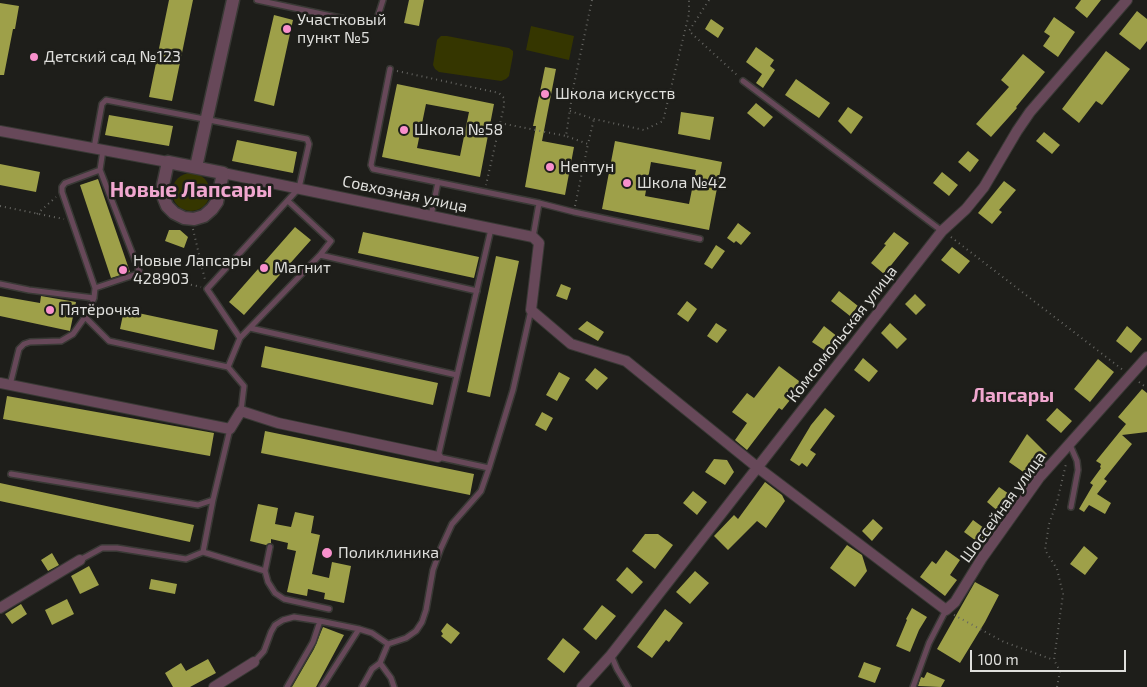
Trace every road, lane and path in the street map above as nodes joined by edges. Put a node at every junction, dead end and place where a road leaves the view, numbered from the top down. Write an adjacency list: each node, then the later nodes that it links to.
1 (233, 0): 12 (street)
2 (257, 0): 3 (lane)
3 (383, 0)
4 (592, 0): 10 (path)
5 (689, 0): 11 (path)
6 (709, 0): 9 (path)
7 (1127, 0): 35 (street, Комсомольская улица)
8 (390, 69): 13 (path); 22 (lane)
9 (742, 81): 35 (lane)
10 (570, 110): 11 (path); 15 (path)
11 (594, 119): 16 (path)
12 (206, 120): 17 (lane); 19 (street); 23 (lane)
13 (500, 123): 15 (path); 25 (path)
14 (0, 131): 17 (street, Совхозная улица)
15 (566, 136): 16 (path)
16 (588, 144): 29 (path)
17 (98, 149): 18 (street, Совхозная улица); 20 (lane)
18 (168, 162): 19 (street, Совхозная улица); 32 (street)
19 (196, 168): 21 (street, Совхозная улица)
20 (100, 170): 24 (lane); 39 (lane)
21 (223, 173): 23 (street, Совхозная улица); 32 (street)
22 (438, 182): 25 (lane); 31 (lane)
23 (299, 188): 26 (lane); 31 (street, Совхозная улица)
24 (62, 192): 30 (path); 33 (lane)
25 (484, 192): 27 (lane)
26 (288, 201): 38 (lane); 42 (lane)
27 (539, 203): 29 (lane); 36 (lane)
28 (0, 206): 30 (path)
29 (574, 212): 37 (lane)
30 (37, 214): 33 (path)
31 (431, 216): 34 (street, Совхозная улица)
32 (190, 218): 42 (path)
33 (72, 221): 41 (lane)
34 (491, 228): 36 (street, Совхозная улица); 43 (lane)
35 (942, 231): 52 (path); 58 (street, Комсомольская улица)
36 (533, 237): 45 (street)
37 (700, 239)
38 (320, 255): 43 (lane); 47 (lane)
39 (140, 273): 41 (lane); 42 (path)
40 (0, 284): 44 (lane)
41 (96, 288): 44 (lane)
42 (207, 289): 48 (lane)
43 (477, 291): 51 (lane)
44 (94, 298): 46 (lane)
45 (531, 310): 58 (street); 59 (lane)
46 (86, 317): 50 (lane); 53 (lane)
47 (250, 328): 48 (lane); 51 (lane)
48 (240, 338): 50 (lane)
49 (1147, 357): 52 (street, Шоссейная улица)
50 (228, 367): 54 (lane)
51 (457, 375): 57 (lane)
52 (1132, 376): 56 (street, Шоссейная улица)
53 (5, 384): 55 (street)
54 (241, 411): 55 (street); 57 (street)
55 (230, 429): 61 (lane)
56 (1070, 445): 62 (lane); 69 (street, Шоссейная улица); 74 (path)
57 (438, 457): 59 (lane)
58 (757, 467): 69 (street); 73 (street, Комсомольская улица)
59 (489, 468): 72 (lane)
60 (11, 474): 61 (lane)
61 (213, 500): 64 (lane)
62 (1071, 507)
63 (270, 547): 66 (lane)
64 (203, 552): 65 (lane); 66 (lane)
65 (80, 560): 67 (street)
66 (265, 570): 68 (lane)
67 (0, 608)
68 (329, 608)
69 (946, 610): 74 (path); 84 (lane)
70 (320, 621): 71 (lane); 75 (lane); 78 (lane)
71 (359, 629): 72 (lane); 79 (lane)
72 (388, 644): 76 (lane)
73 (611, 655): 82 (street, Комсомольская улица); 83 (lane)
74 (1054, 660): 85 (path)
75 (254, 662): 77 (street)
76 (380, 663): 80 (lane); 81 (lane)
77 (214, 687)
78 (287, 687)
79 (322, 687)
80 (362, 687)
81 (394, 687)
82 (582, 687)
83 (628, 687)
84 (913, 687)
85 (1057, 687)

